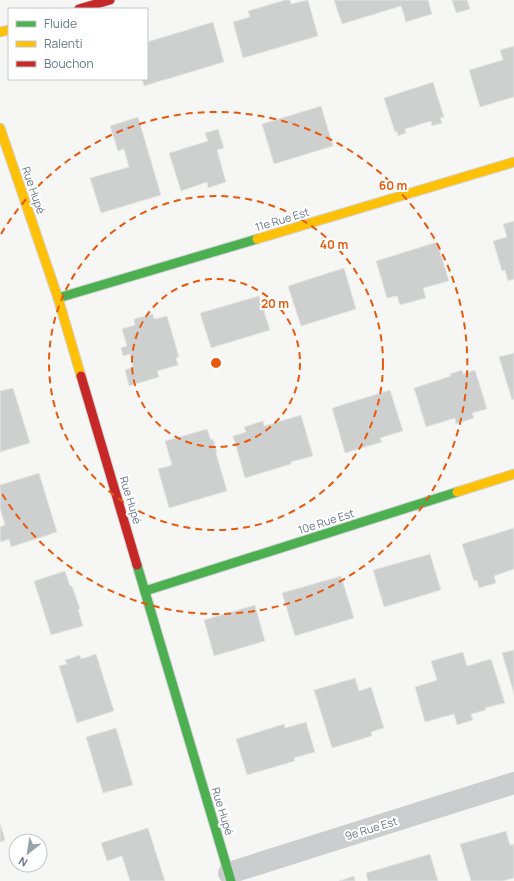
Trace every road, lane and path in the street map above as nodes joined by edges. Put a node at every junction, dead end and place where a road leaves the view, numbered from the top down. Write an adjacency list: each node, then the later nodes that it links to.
1 (110, 0): 2 (street)
2 (82, 8)
3 (0, 128): 5 (street, Rue Hupé)
4 (514, 162): 5 (street, 11e Rue Est)
5 (58, 298): 7 (street, Rue Hupé)
6 (514, 474): 7 (street, 10e Rue Est)
7 (145, 591): 9 (street, Rue Hupé)
8 (514, 783): 9 (street, 9e Rue Est)
9 (230, 877)

